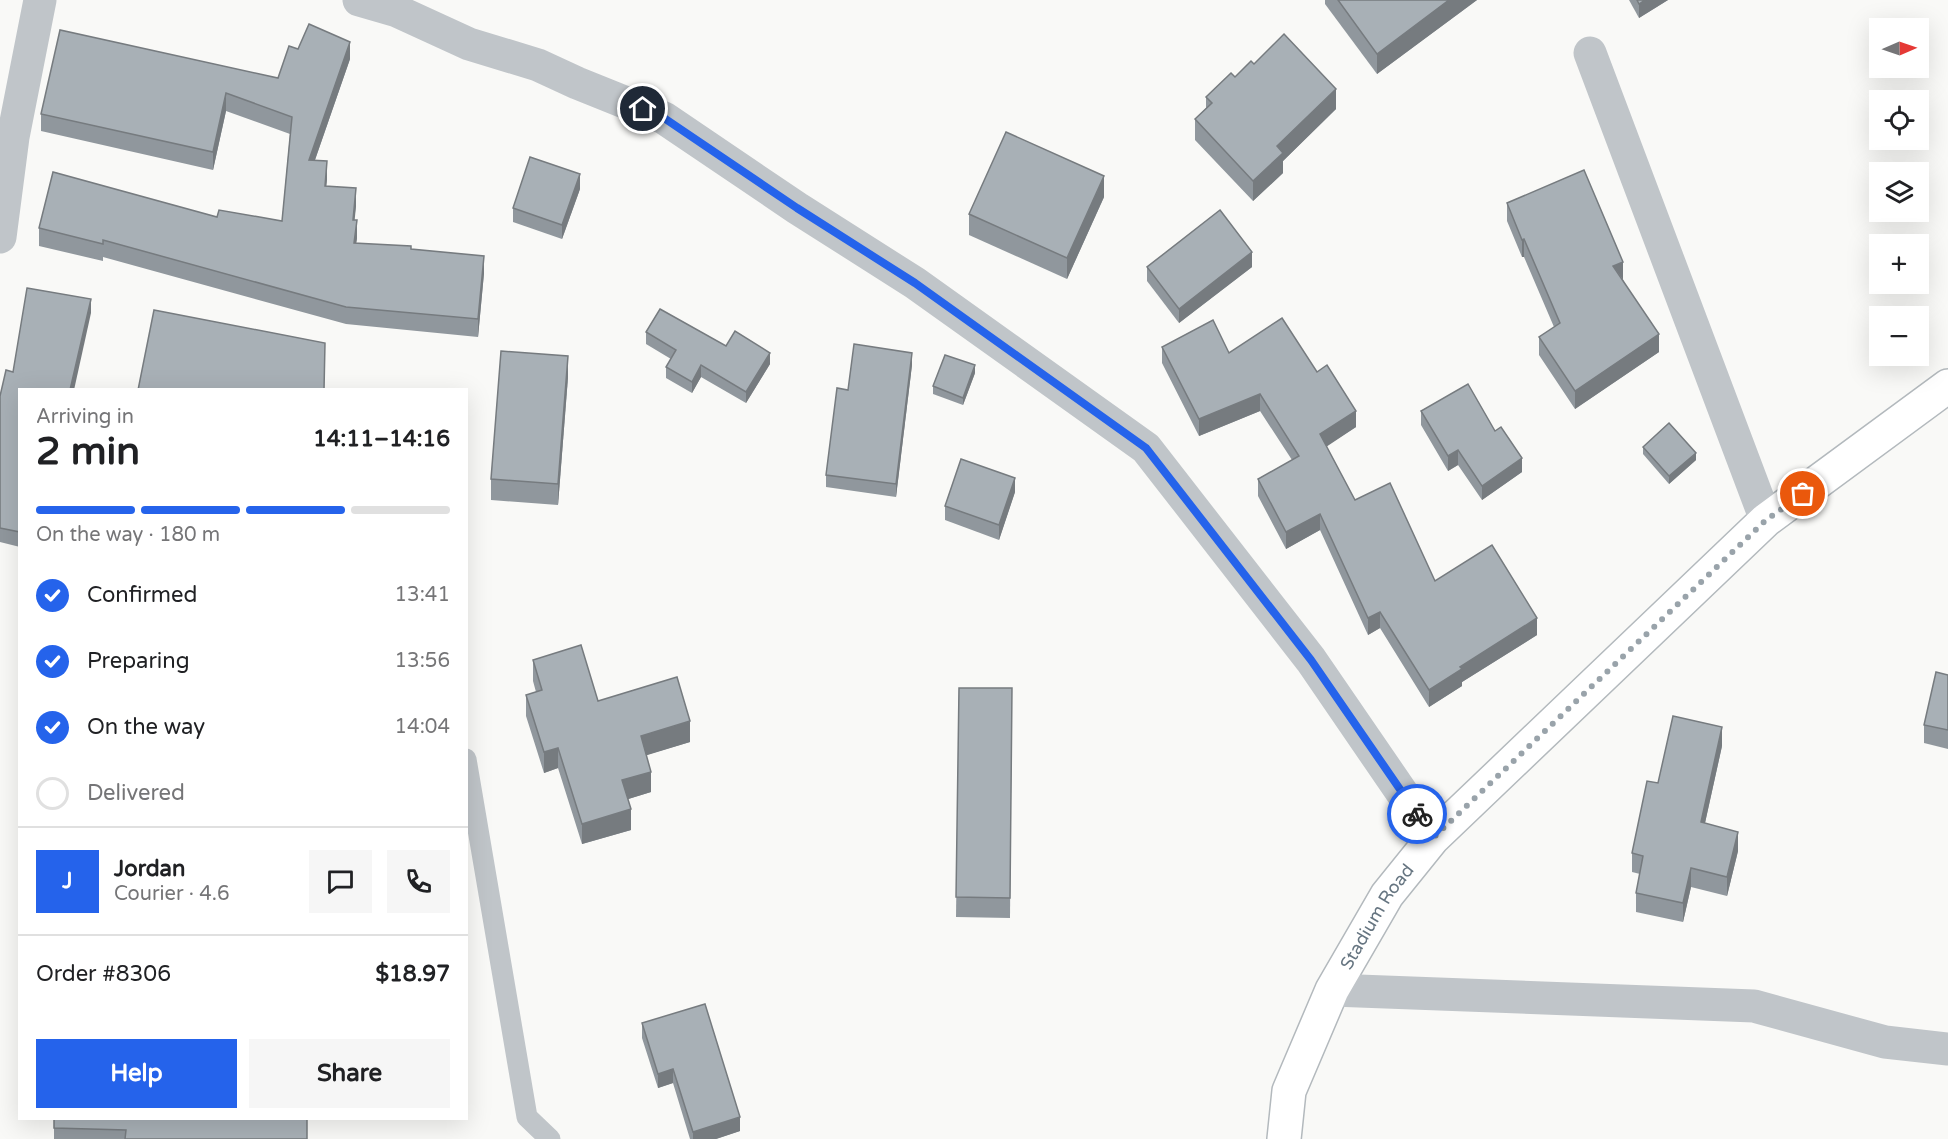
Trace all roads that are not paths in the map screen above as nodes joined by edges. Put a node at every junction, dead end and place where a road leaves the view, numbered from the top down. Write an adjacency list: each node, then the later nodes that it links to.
1 (40, 0): 4 (street)
2 (359, 0): 8 (street)
3 (1590, 53): 6 (street)
4 (0, 237)
5 (1948, 386): 6 (main road, Stadium Road)
6 (1766, 520): 8 (main road, Stadium Road)
7 (468, 771): 11 (lane)
8 (1433, 838): 9 (main road, Stadium Road)
9 (1332, 990): 10 (street); 12 (main road, Stadium Road)
10 (1948, 1048)
11 (550, 1139)
12 (1284, 1139)

